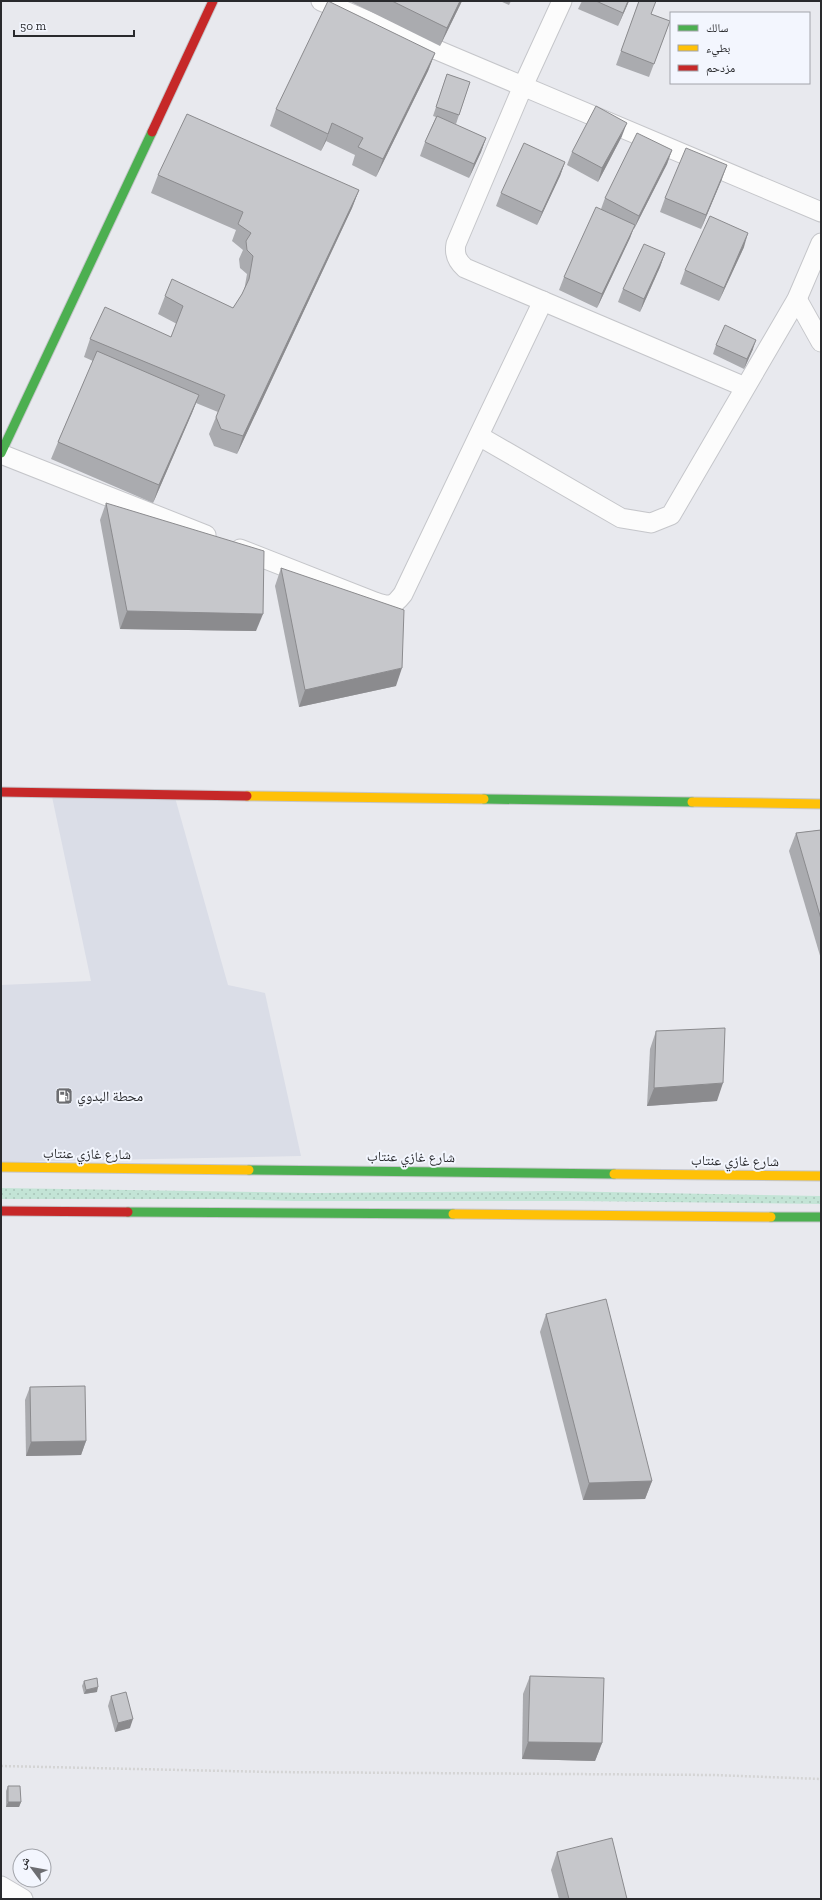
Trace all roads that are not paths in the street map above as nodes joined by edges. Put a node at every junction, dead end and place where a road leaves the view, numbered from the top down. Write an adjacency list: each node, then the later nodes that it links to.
1 (214, 1): 12 (main road)
2 (321, 1): 4 (street)
3 (562, 1): 4 (street)
4 (523, 86): 5 (street); 8 (street)
5 (821, 212)
6 (821, 243): 7 (street)
7 (797, 299): 9 (street); 10 (street)
8 (543, 300): 10 (street); 11 (street)
9 (821, 342)
10 (745, 387): 11 (street)
11 (479, 436): 12 (street)
12 (1, 453)
13 (1, 792): 14 (main road)
14 (821, 804)
15 (1, 1167): 16 (main road, شارع غازي عنتاب)
16 (821, 1176)
17 (1, 1211): 18 (main road)
18 (821, 1217)
19 (1, 1886): 20 (street)
20 (23, 1899)

